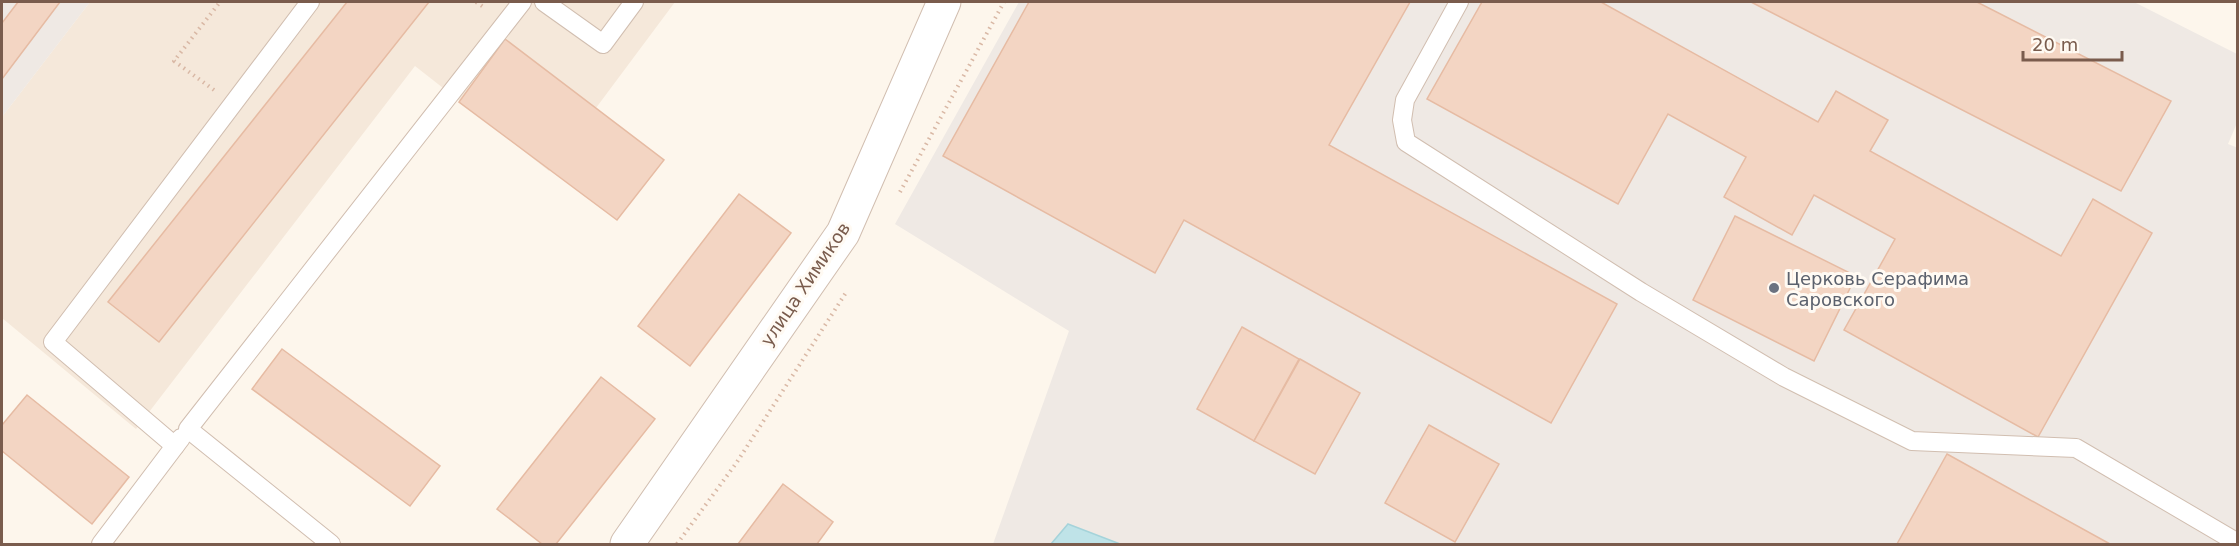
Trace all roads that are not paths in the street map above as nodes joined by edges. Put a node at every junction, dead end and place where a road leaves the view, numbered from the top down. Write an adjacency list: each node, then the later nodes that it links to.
1 (310, 2): 8 (lane)
2 (522, 2): 7 (lane)
3 (544, 2): 4 (lane)
4 (634, 2)
5 (944, 2): 12 (street, улица Химиков)
6 (1459, 2): 9 (lane)
7 (188, 429): 8 (lane); 11 (lane)
8 (175, 446): 10 (lane)
9 (2238, 543)
10 (101, 544)
11 (331, 544)
12 (627, 544)

